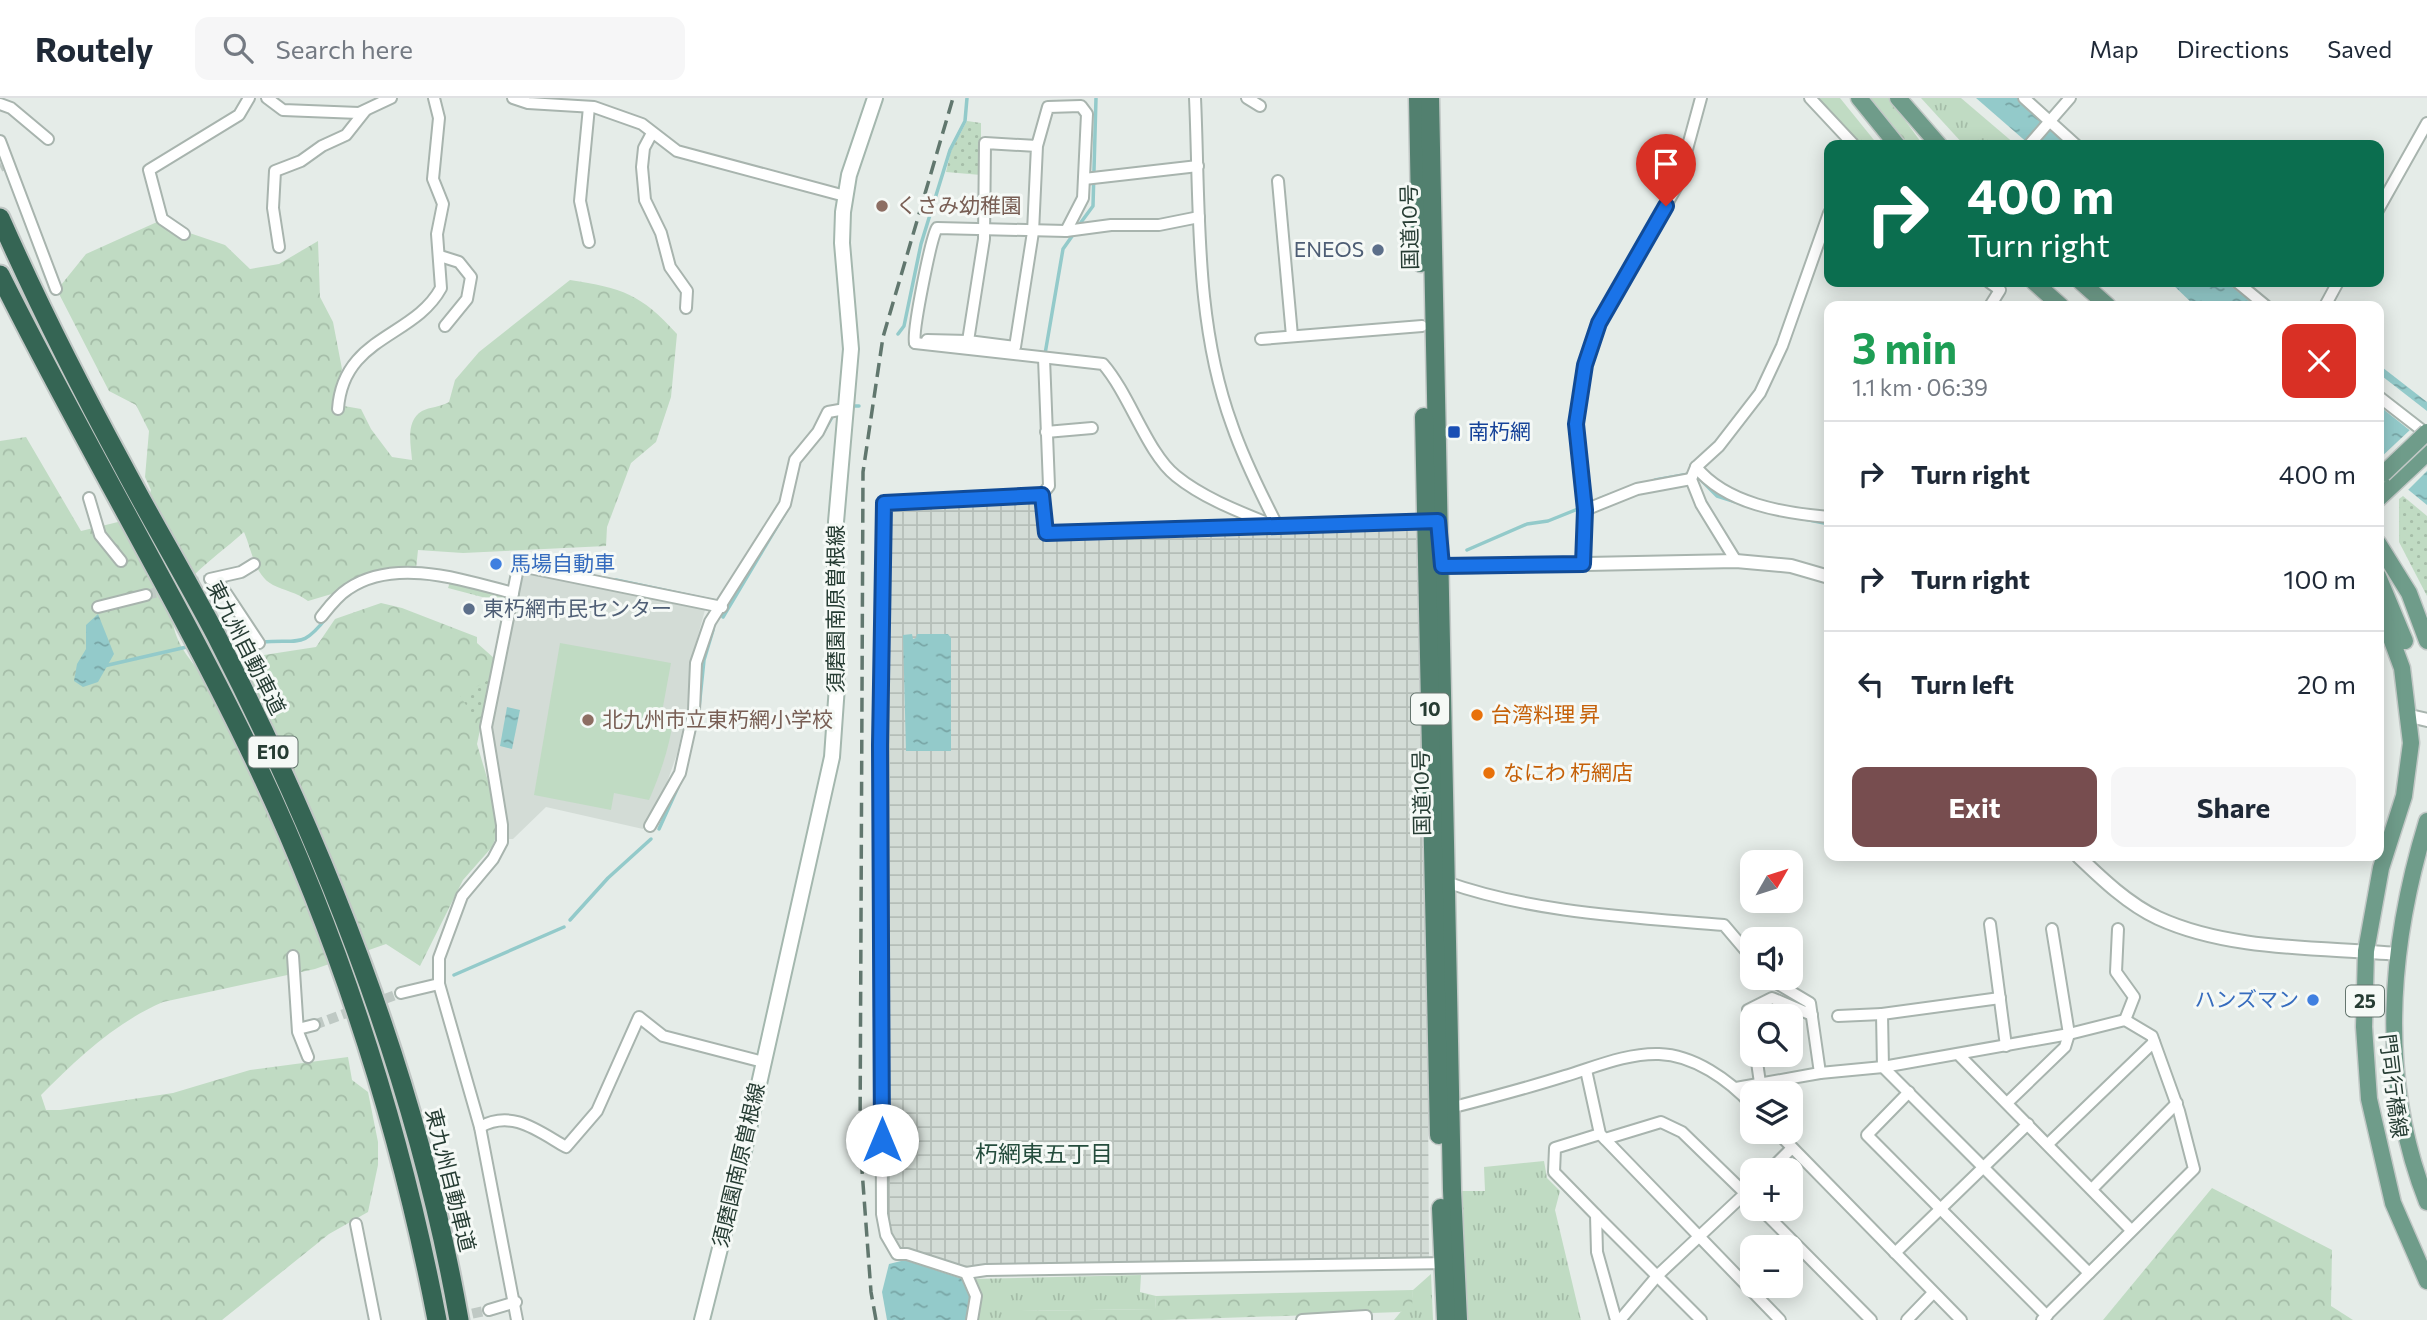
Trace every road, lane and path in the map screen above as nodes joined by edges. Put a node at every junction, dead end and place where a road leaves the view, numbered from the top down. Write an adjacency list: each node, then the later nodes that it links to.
1 (249, 98): 43 (street)
2 (267, 98): 20 (street)
3 (391, 98): 20 (street)
4 (434, 98): 46 (street)
5 (513, 98): 19 (street)
6 (874, 98): 35 (main road, 須磨園南原曽根線)
7 (1195, 98): 32 (street)
8 (1247, 98): 18 (street)
9 (1418, 98): 59 (highway, 国道10号 / 10)
10 (1430, 98): 79 (highway, 国道10号 / 10)
11 (1701, 98): 77 (street)
12 (1810, 98): 25 (street)
13 (1858, 98): 26 (main road)
14 (1898, 98): 27 (main road)
15 (2024, 98): 21 (street)
16 (2070, 98): 21 (street)
17 (0, 104): 24 (street)
18 (1260, 106)
19 (589, 107): 23 (street); 44 (street)
20 (365, 111): 45 (street)
21 (2049, 122): 28 (street); 29 (street)
22 (2427, 123): 36 (street)
23 (652, 133): 35 (street); 57 (street)
24 (48, 139)
25 (1849, 140)
26 (1893, 140)
27 (1935, 140)
28 (2033, 140)
29 (2070, 140)
30 (0, 141): 52 (street)
31 (1037, 146): 33 (street); 40 (street); 42 (street)
32 (1198, 166): 33 (street); 38 (street)
33 (1090, 178): 41 (street)
34 (1278, 181): 60 (street)
35 (845, 196): 67 (main road, 須磨園南原曽根線)
36 (2384, 199)
37 (0, 218): 173 (highway, 東九州自動車道 / E10)
38 (1199, 218): 41 (street); 80 (street)
39 (1824, 227): 72 (street)
40 (983, 230): 42 (street); 62 (street); 63 (street)
41 (1068, 231): 42 (street)
42 (1033, 232): 62 (street)
43 (184, 234)
44 (589, 242)
45 (279, 247)
46 (440, 256): 58 (street); 66 (street)
47 (0, 275): 172 (highway, 東九州自動車道 / E10)
48 (1996, 287): 53 (street)
49 (2040, 287): 54 (main road)
50 (2087, 287): 55 (main road)
51 (2243, 287): 56 (street)
52 (56, 289)
53 (1993, 301)
54 (2055, 301)
55 (2102, 301)
56 (2260, 301)
57 (687, 308)
58 (445, 326)
59 (1422, 326): 60 (street); 79 (highway, 国道10号 / 10)
60 (1292, 336): 61 (street)
61 (1261, 339)
62 (968, 341): 63 (street)
63 (915, 343): 64 (street)
64 (1044, 358): 69 (street); 80 (street)
65 (2384, 401): 70 (street)
66 (338, 409)
67 (845, 411): 92 (street); 131 (main road, 須磨園南原曽根線)
68 (1092, 428): 69 (street)
69 (1046, 432): 75 (street)
70 (2427, 433): 73 (main road, bridge)
71 (2427, 453): 73 (main road)
72 (1696, 467): 74 (street); 78 (street)
73 (2385, 479)
74 (1691, 480): 77 (street); 83 (street)
75 (1042, 495): 80 (street); 163 (street)
76 (89, 498): 82 (street)
77 (1585, 510): 85 (street)
78 (1824, 516)
79 (1432, 522): 80 (street); 86 (highway, 国道10号 / 10)
80 (1278, 527)
81 (2384, 552): 95 (main road)
82 (121, 561)
83 (1736, 561): 85 (street); 87 (street)
84 (254, 564): 96 (street)
85 (1583, 564): 86 (street)
86 (1435, 567): 105 (highway, 国道10号 / 10); 162 (highway, 国道10号 / 10)
87 (1824, 576)
88 (2384, 589): 98 (main road)
89 (513, 593): 92 (street); 93 (street); 113 (street)
90 (145, 595): 91 (street)
91 (99, 607)
92 (722, 607): 101 (street)
93 (321, 617)
94 (2384, 618): 98 (main road, 門司行橋線 / 25)
95 (2427, 641)
96 (259, 643)
97 (2427, 713): 98 (street)
98 (2410, 716): 99 (street); 102 (main road, 門司行橋線 / 25)
99 (2427, 720)
100 (2427, 821): 111 (main road, 門司行橋線 / 25)
101 (650, 826)
102 (2384, 859)
103 (2083, 861): 110 (street)
104 (2383, 861): 110 (main road, 門司行橋線 / 25)
105 (1446, 882): 109 (street); 142 (highway, 国道10号 / 10)
106 (1990, 924): 116 (street)
107 (2052, 929): 126 (street)
108 (2118, 929): 123 (street)
109 (1740, 944)
110 (2366, 951): 111 (street); 166 (main road, 門司行橋線 / 25)
111 (2397, 954): 153 (main road, 門司行橋線 / 25)
112 (293, 956): 125 (street)
113 (439, 984): 115 (street); 144 (street)
114 (1788, 990): 121 (street)
115 (401, 993)
116 (2000, 998): 120 (street); 128 (street)
117 (1760, 1004): 118 (street)
118 (1786, 1004)
119 (1803, 1011): 121 (street)
120 (1882, 1014): 122 (street); 132 (street)
121 (1812, 1015): 134 (street)
122 (1838, 1016)
123 (2125, 1020): 126 (street); 127 (street)
124 (314, 1025): 125 (street)
125 (298, 1029): 130 (street)
126 (2069, 1034): 128 (street); 140 (street)
127 (2154, 1042): 141 (street); 147 (street)
128 (2006, 1046): 129 (street)
129 (1958, 1054): 132 (street); 140 (street)
130 (308, 1057)
131 (763, 1062): 144 (street); 175 (main road, 須磨園南原曽根線)
132 (1883, 1067): 134 (street); 139 (street)
133 (1586, 1070): 137 (street); 142 (street); 145 (street)
134 (1820, 1073): 135 (street)
135 (1772, 1081)
136 (1740, 1086): 137 (street)
137 (1736, 1087): 138 (street)
138 (1740, 1092)
139 (1909, 1093): 150 (street); 155 (street)
140 (2007, 1103): 143 (street)
141 (2177, 1103): 152 (street); 159 (street)
142 (1450, 1108): 162 (highway, 国道10号 / 10)
143 (2028, 1124): 147 (street); 150 (street)
144 (480, 1127): 168 (street)
145 (1602, 1136): 151 (street); 156 (street); 160 (street)
146 (1788, 1144): 148 (street)
147 (2048, 1144): 152 (street)
148 (1792, 1148): 149 (street); 161 (street)
149 (1782, 1158)
150 (1985, 1166): 155 (street); 164 (street)
151 (1740, 1185)
152 (2092, 1189): 159 (street)
153 (2427, 1202)
154 (1740, 1203): 160 (street)
155 (1942, 1208): 161 (street); 170 (street)
156 (1596, 1215): 165 (street); 181 (street)
157 (1773, 1221): 184 (street)
158 (356, 1224): 171 (street)
159 (2131, 1230): 164 (street)
160 (1699, 1239): 165 (street); 183 (street)
161 (1895, 1253): 167 (street)
162 (1449, 1263): 163 (street); 179 (highway, 国道10号 / 10); 180 (highway, 国道10号 / 10)
163 (966, 1273): 176 (street)
164 (2089, 1273): 170 (street)
165 (1658, 1275): 181 (street); 182 (street)
166 (2427, 1281)
167 (1933, 1293): 185 (street); 186 (street)
168 (516, 1302): 169 (street); 174 (street)
169 (489, 1310)
170 (2045, 1318)
171 (375, 1320)
172 (437, 1320)
173 (459, 1320)
174 (517, 1320)
175 (702, 1320)
176 (972, 1320)
177 (1302, 1320): 178 (street)
178 (1366, 1320)
179 (1446, 1320)
180 (1458, 1320)
181 (1618, 1320)
182 (1701, 1320)
183 (1780, 1320)
184 (1871, 1320)
185 (1907, 1320)
186 (1961, 1320)

